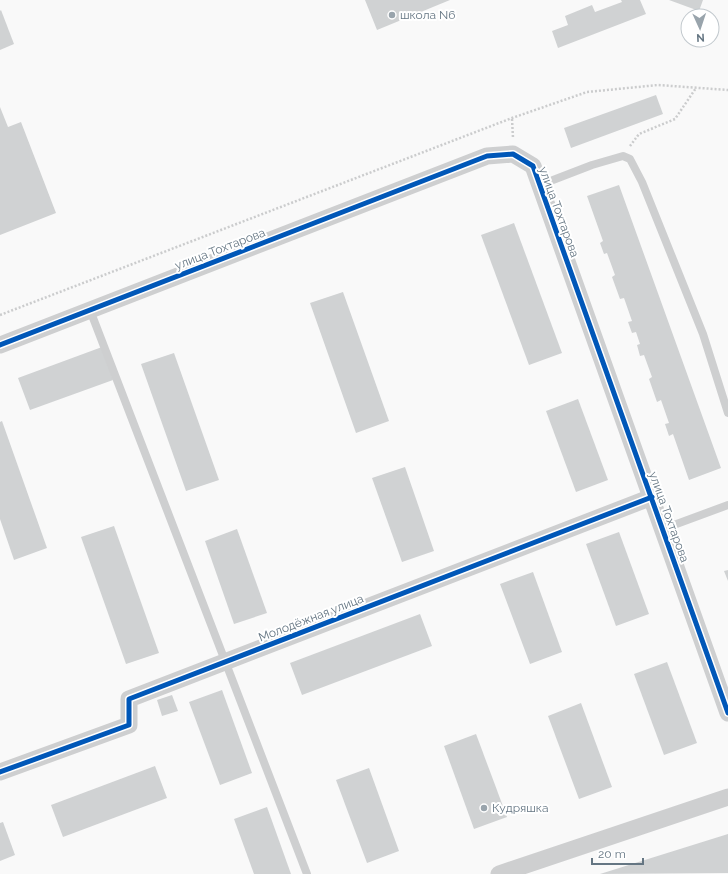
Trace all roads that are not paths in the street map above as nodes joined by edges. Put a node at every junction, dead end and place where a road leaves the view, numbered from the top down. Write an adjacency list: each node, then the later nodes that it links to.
1 (540, 185): 2 (street, улица Тохтарова); 4 (lane); 5 (street, улица Тохтарова)
2 (90, 310): 3 (street, улица Тохтарова); 8 (lane)
3 (0, 345)
4 (728, 413)
5 (652, 497): 7 (street, улица Тохтарова); 8 (street, Молодёжная улица)
6 (728, 505): 7 (lane)
7 (663, 529): 9 (street, улица Тохтарова)
8 (225, 662): 10 (street, Молодёжная улица); 12 (lane)
9 (728, 713)
10 (0, 772)
11 (728, 796): 13 (street)
12 (307, 874)
13 (499, 874)

